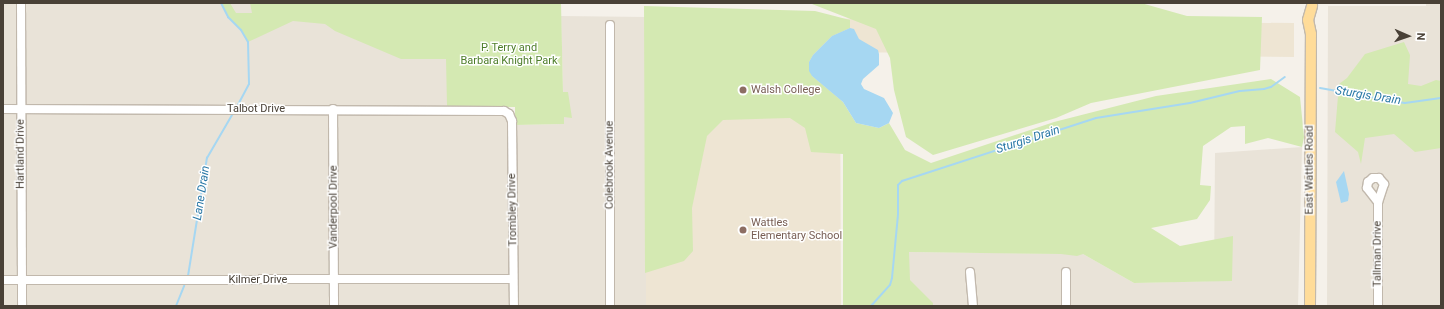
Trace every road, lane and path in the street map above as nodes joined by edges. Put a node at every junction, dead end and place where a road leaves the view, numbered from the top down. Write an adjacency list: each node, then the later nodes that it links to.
1 (22, 3): 5 (street, Hartland Drive)
2 (1312, 5): 21 (main road, East Wattles Road)
3 (610, 25): 18 (street, Colebrook Avenue)
4 (3, 109): 5 (street, Talbot Drive)
5 (21, 109): 6 (street, Talbot Drive); 13 (street, Hartland Drive)
6 (333, 109): 7 (street, Talbot Drive); 14 (street, Vanderpool Drive)
7 (509, 114): 11 (street, Trombley Drive)
8 (1378, 202): 22 (street, Tallman Drive)
9 (970, 272): 19 (street)
10 (1066, 272): 20 (street)
11 (513, 279): 14 (street, Kilmer Drive); 17 (street, Trombley Drive)
12 (3, 280): 13 (street, Kilmer Drive)
13 (22, 280): 14 (street, Kilmer Drive); 15 (street, Hartland Drive)
14 (334, 280): 16 (street, Vanderpool Drive)
15 (22, 306)
16 (334, 306)
17 (514, 306)
18 (610, 306)
19 (973, 306)
20 (1066, 306)
21 (1310, 306)
22 (1378, 306)

